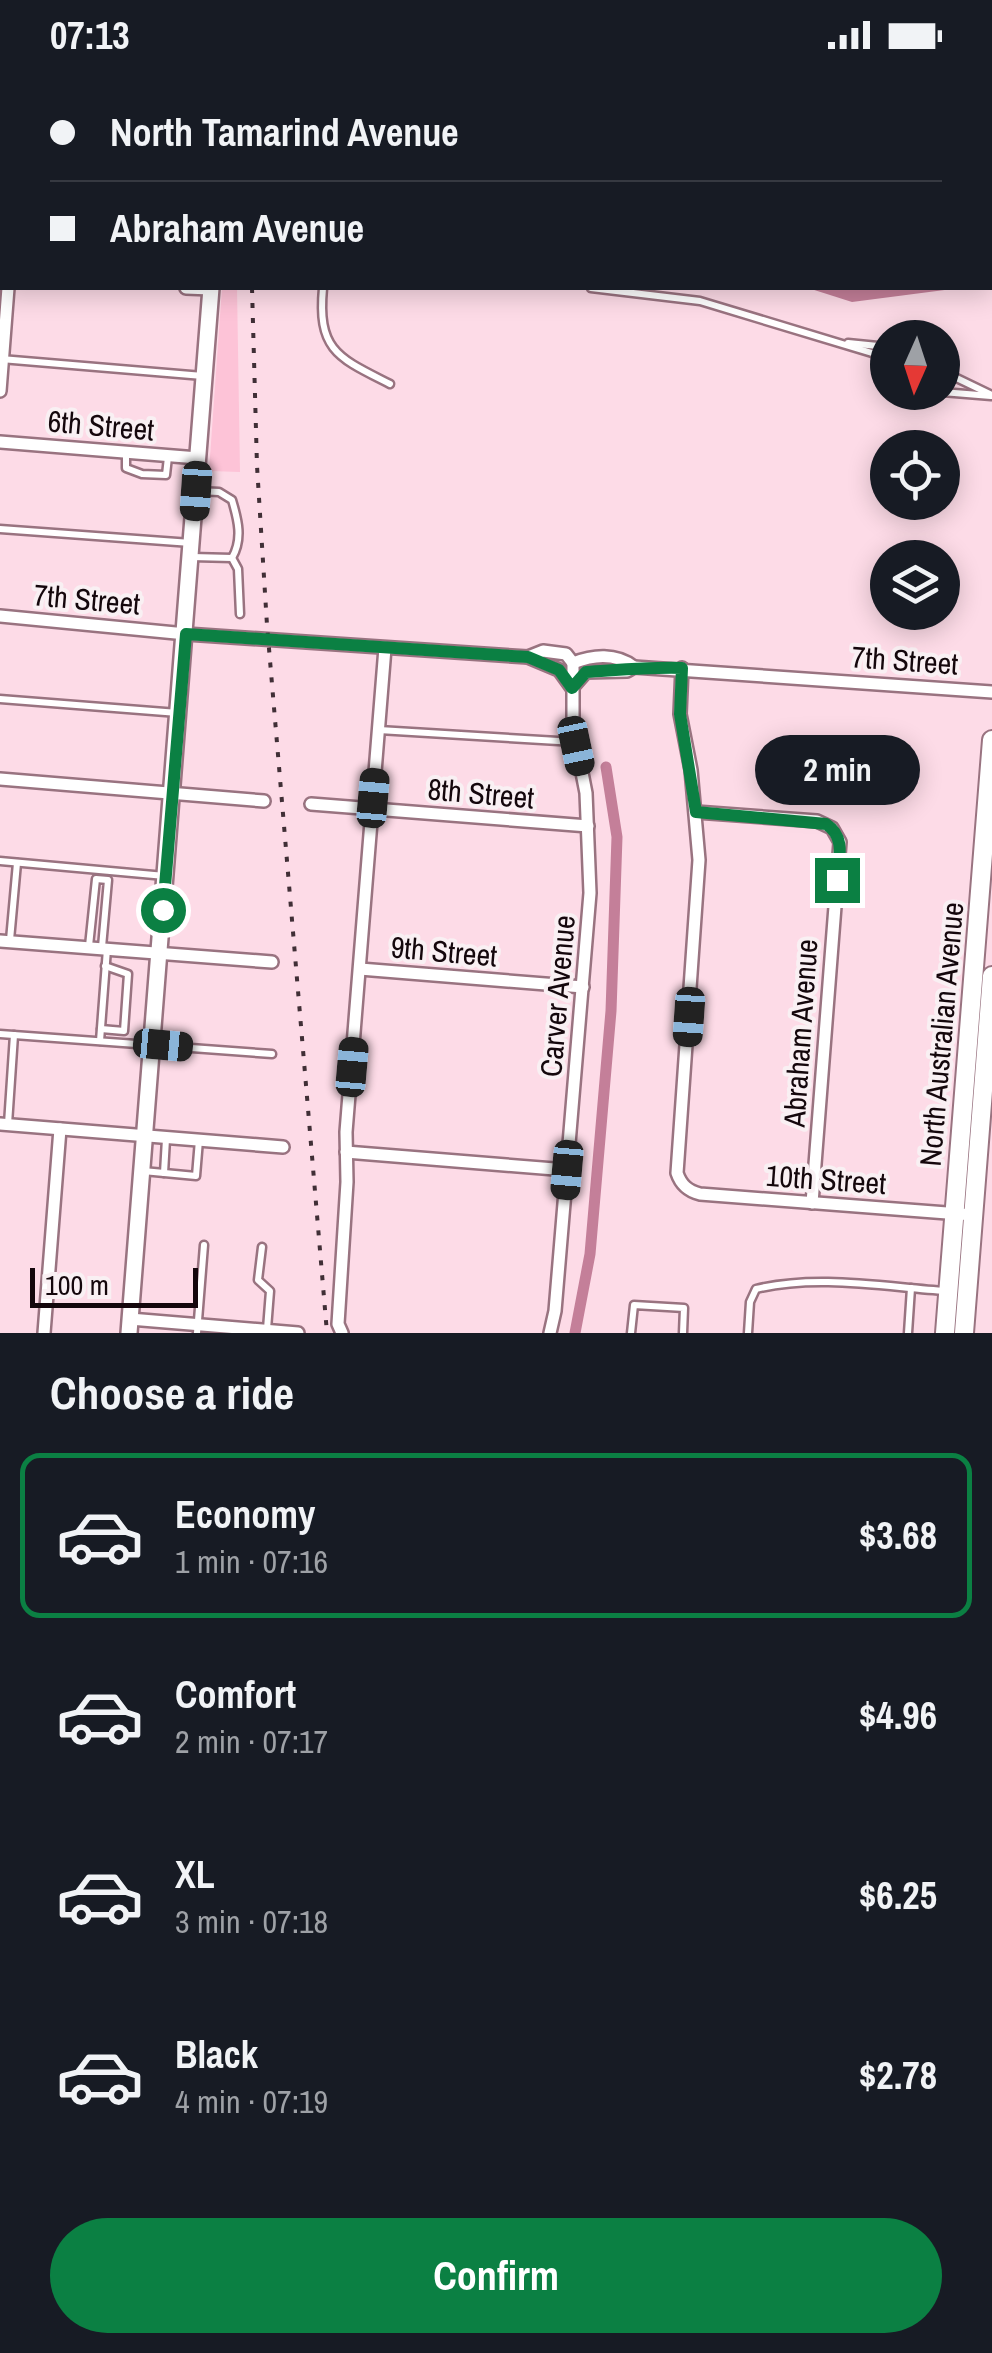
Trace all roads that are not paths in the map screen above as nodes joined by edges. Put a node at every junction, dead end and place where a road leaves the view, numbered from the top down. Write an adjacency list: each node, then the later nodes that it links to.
1 (8, 290): 8 (street)
2 (211, 290): 9 (street)
3 (323, 290): 11 (lane)
4 (608, 290): 5 (lane)
5 (832, 342): 6 (lane); 7 (lane)
6 (870, 345)
7 (870, 352)
8 (1, 359): 9 (lane); 12 (street)
9 (204, 376): 18 (street)
10 (960, 380): 14 (lane)
11 (390, 384)
12 (0, 391)
13 (960, 393): 14 (lane)
14 (992, 395)
15 (0, 442): 16 (street, 6th Street)
16 (126, 452): 17 (street, 6th Street); 17 (lane)
17 (168, 456): 18 (street, 6th Street)
18 (198, 458): 19 (street)
19 (196, 491): 21 (street); 22 (lane)
20 (0, 530): 21 (lane)
21 (192, 550): 22 (lane); 25 (street)
22 (232, 558): 23 (lane)
23 (240, 614)
24 (0, 616): 25 (street, 7th Street)
25 (186, 634): 26 (street, 7th Street); 34 (street)
26 (386, 648): 27 (street, 7th Street); 35 (street)
27 (528, 657): 28 (street, 7th Street); 31 (street, 7th Street)
28 (573, 663): 29 (street, 7th Street); 31 (street, Carver Avenue)
29 (634, 666): 30 (street, 7th Street); 31 (street, 7th Street)
30 (682, 668): 32 (street, 7th Street); 43 (street)
31 (572, 688): 37 (street, Carver Avenue)
32 (992, 692)
33 (0, 699): 34 (lane)
34 (180, 713): 39 (street)
35 (378, 730): 37 (lane); 42 (street)
36 (992, 740): 73 (main road, North Australian Avenue)
37 (575, 742): 44 (street, Carver Avenue)
38 (0, 779): 39 (street)
39 (173, 793): 40 (street); 47 (street)
40 (264, 801)
41 (311, 804): 42 (street, 8th Street)
42 (372, 809): 44 (street, 8th Street); 53 (street)
43 (696, 812): 72 (street, 10th Street); 72 (street, Abraham Avenue)
44 (588, 826): 55 (street, Carver Avenue)
45 (0, 861): 46 (lane)
46 (17, 862): 47 (lane); 48 (lane)
47 (166, 876): 50 (street)
48 (5, 941): 49 (street)
49 (99, 949): 49 (lane); 50 (street); 52 (lane)
50 (160, 954): 51 (street); 60 (street)
51 (272, 962)
52 (106, 966): 56 (lane); 56 (lane)
53 (360, 969): 55 (street, 9th Street); 68 (street)
54 (992, 976): 74 (main road, North Australian Avenue)
55 (582, 988): 70 (street, Carver Avenue)
56 (100, 1029): 59 (lane)
57 (0, 1034): 58 (lane)
58 (14, 1035): 59 (lane); 62 (lane)
59 (100, 1041): 60 (lane)
60 (152, 1044): 61 (lane); 64 (street)
61 (272, 1054)
62 (4, 1125): 63 (street)
63 (60, 1129): 64 (street); 82 (street)
64 (145, 1136): 65 (street); 69 (street)
65 (166, 1138): 66 (street); 71 (lane)
66 (199, 1140): 67 (street); 71 (lane)
67 (282, 1147)
68 (346, 1152): 70 (street); 84 (street)
69 (142, 1170): 71 (lane); 79 (street)
70 (567, 1170): 85 (street, Carver Avenue)
71 (164, 1173)
72 (812, 1203): 73 (street, 10th Street)
73 (954, 1214): 74 (street, 10th Street); 78 (main road, North Australian Avenue)
74 (973, 1215): 91 (main road, North Australian Avenue)
75 (204, 1245): 80 (lane)
76 (262, 1247): 81 (lane)
77 (911, 1288): 78 (lane); 88 (lane); 89 (lane)
78 (948, 1291): 90 (main road, North Australian Avenue)
79 (129, 1326): 80 (street)
80 (197, 1329): 81 (street)
81 (267, 1330): 83 (street)
82 (44, 1333)
83 (298, 1333)
84 (342, 1333)
85 (550, 1333)
86 (631, 1333): 87 (lane)
87 (683, 1333)
88 (748, 1333)
89 (908, 1333)
90 (944, 1333)
91 (964, 1333)

